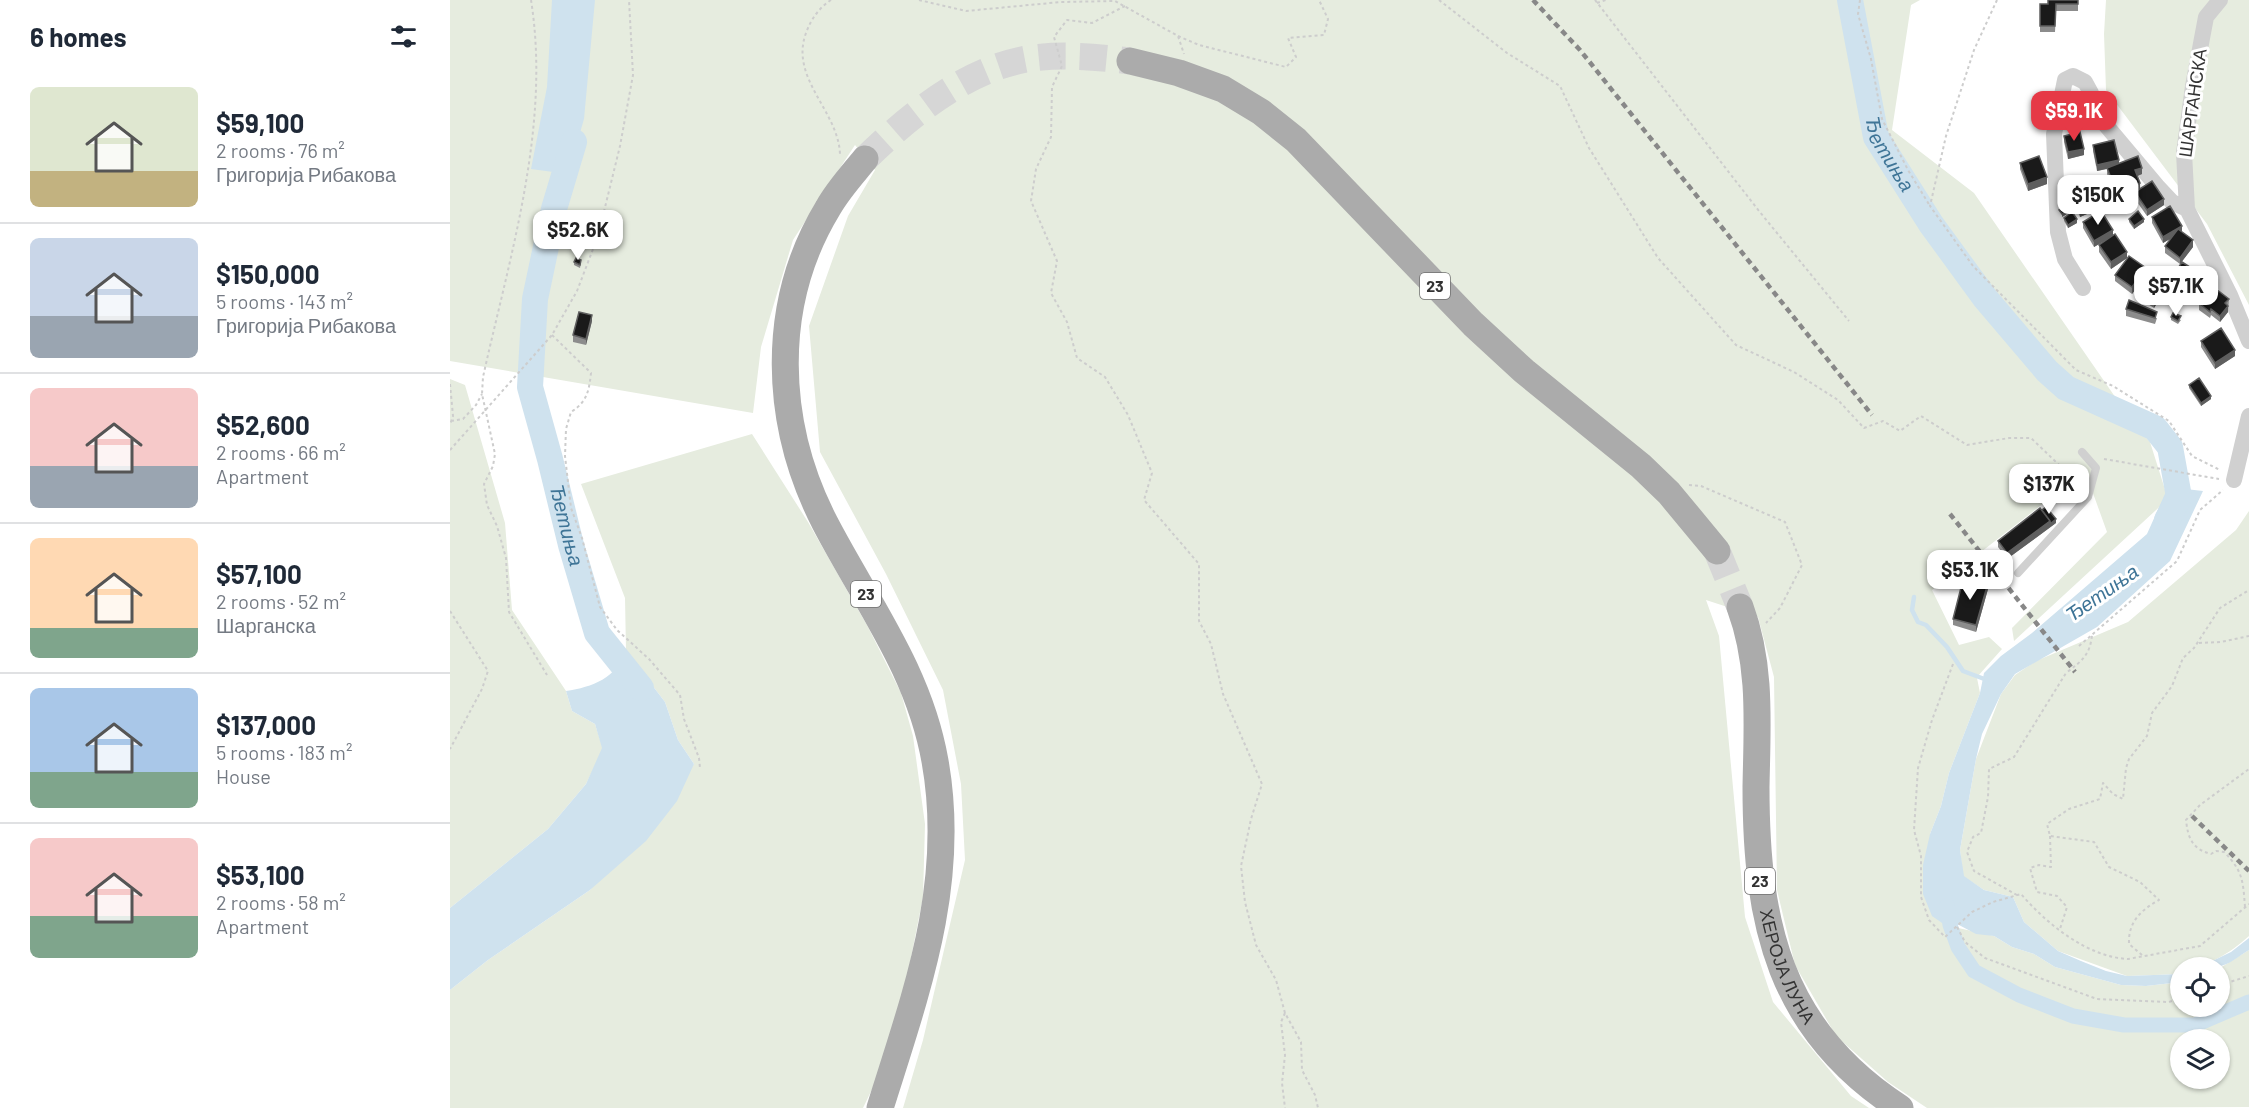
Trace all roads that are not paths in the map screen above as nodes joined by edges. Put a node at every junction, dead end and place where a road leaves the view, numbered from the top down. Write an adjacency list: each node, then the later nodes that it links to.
1 (2220, 0): 4 (street, ШАРГАНСКА)
2 (1130, 61): 10 (main road, 23)
3 (857, 169): 13 (main road, 23)
4 (2187, 209): 5 (street); 6 (street, ШАРГАНСКА)
5 (2083, 288)
6 (2249, 341)
7 (2249, 416): 9 (street)
8 (2082, 452): 11 (lane)
9 (2231, 481)
10 (1717, 551)
11 (2018, 573)
12 (1740, 607): 14 (main road, ХЕРОЈА ЛУНА / 23)
13 (880, 1108)
14 (1900, 1108)

